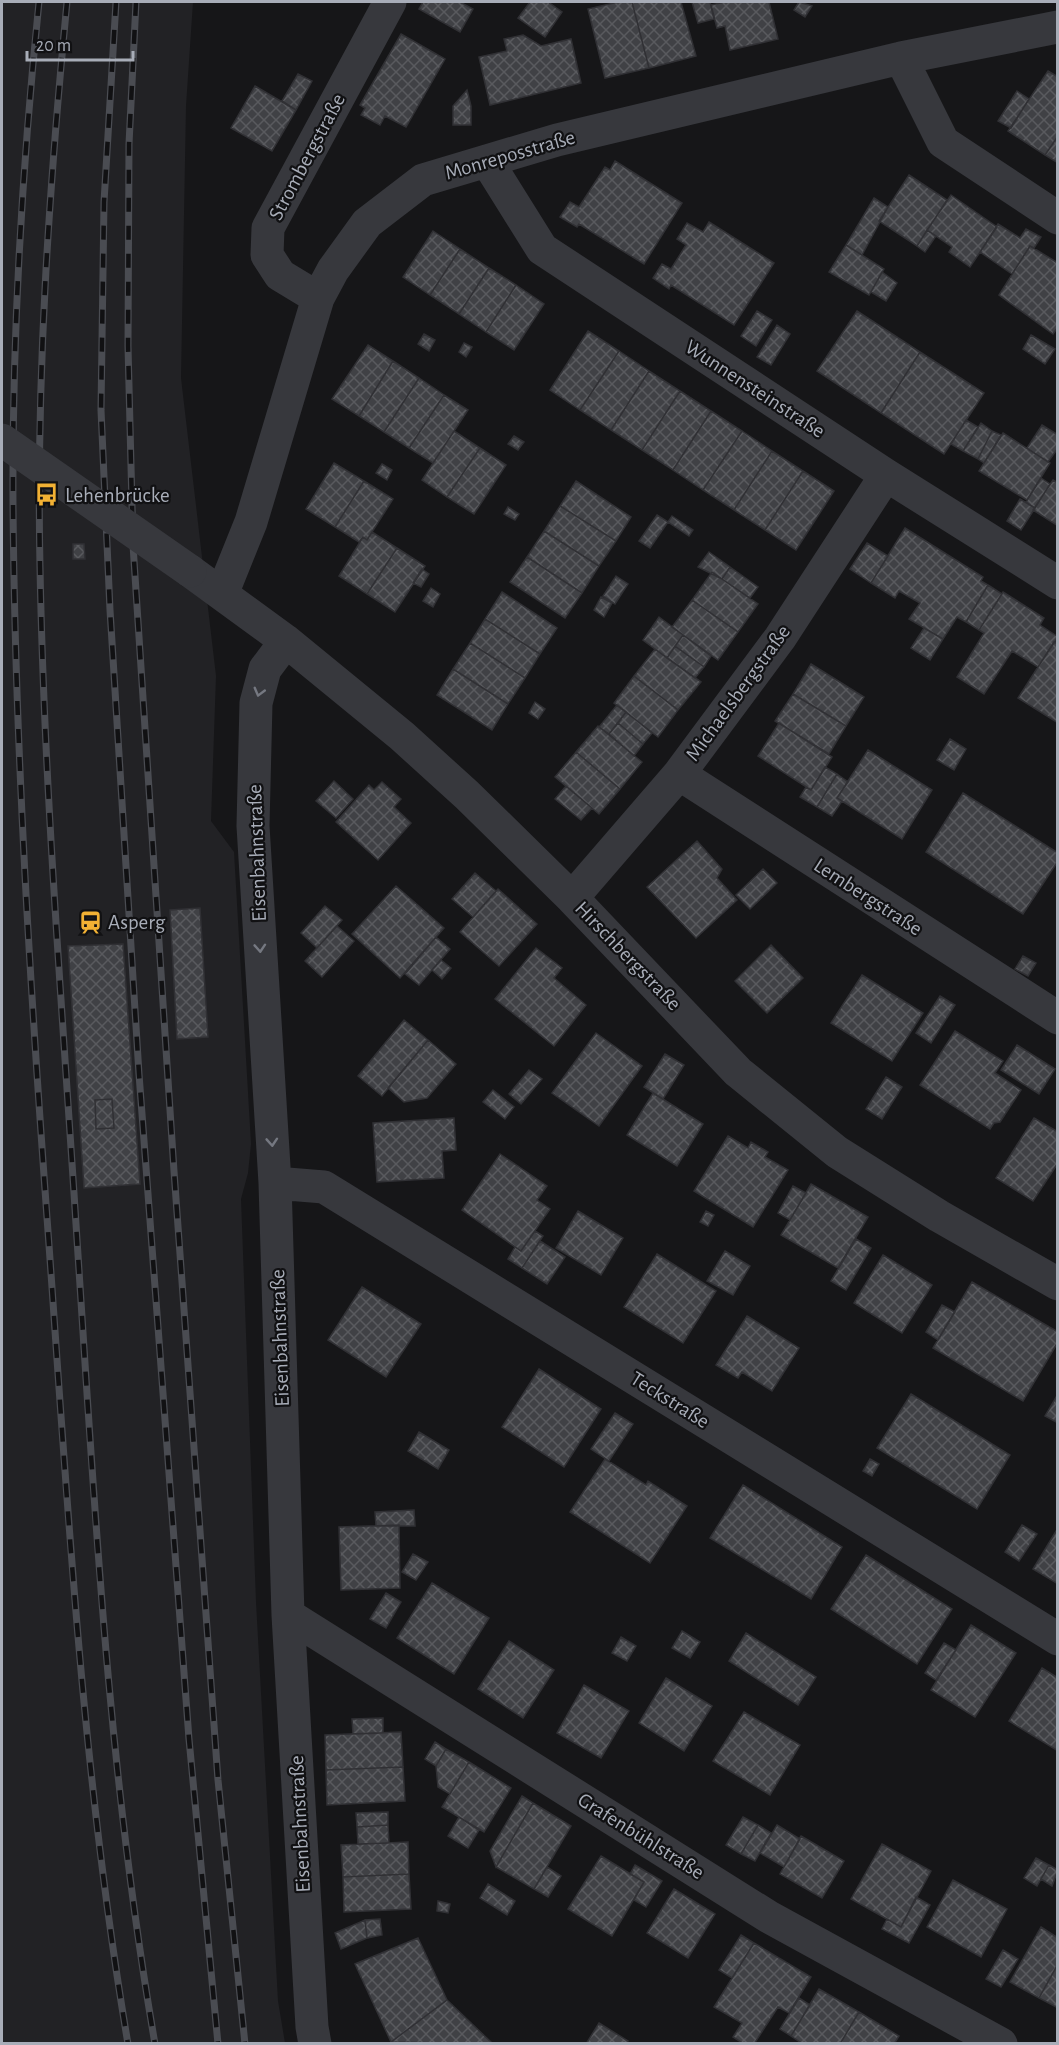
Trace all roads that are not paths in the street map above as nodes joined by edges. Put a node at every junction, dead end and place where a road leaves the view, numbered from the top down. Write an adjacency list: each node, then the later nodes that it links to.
1 (390, 2): 6 (street, Strombergstraße)
2 (1058, 27): 3 (street, Monreposstraße)
3 (902, 58): 4 (street, Monreposstraße); 5 (street)
4 (487, 161): 6 (street, Monreposstraße); 8 (street, Wunnensteinstraße)
5 (1058, 218)
6 (318, 298): 10 (street, Monreposstraße)
7 (2, 440): 10 (street, bridge)
8 (886, 475): 9 (street, Wunnensteinstraße); 12 (street, Michaelsbergstraße)
9 (1058, 583)
10 (222, 594): 11 (street, Hirschbergstraße)
11 (286, 641): 13 (street, Hirschbergstraße); 15 (street, Eisenbahnstraße, one-way to 15)
12 (679, 774): 13 (street, Michaelsbergstraße); 14 (street, Lembergstraße)
13 (572, 898): 16 (street, Hirschbergstraße)
14 (1058, 1018)
15 (275, 1183): 17 (street, Eisenbahnstraße); 18 (street, Teckstraße)
16 (1058, 1284)
17 (288, 1615): 19 (street, Eisenbahnstraße); 20 (street, Grafenbühlstraße)
18 (1058, 1639)
19 (315, 2043)
20 (1001, 2043)

